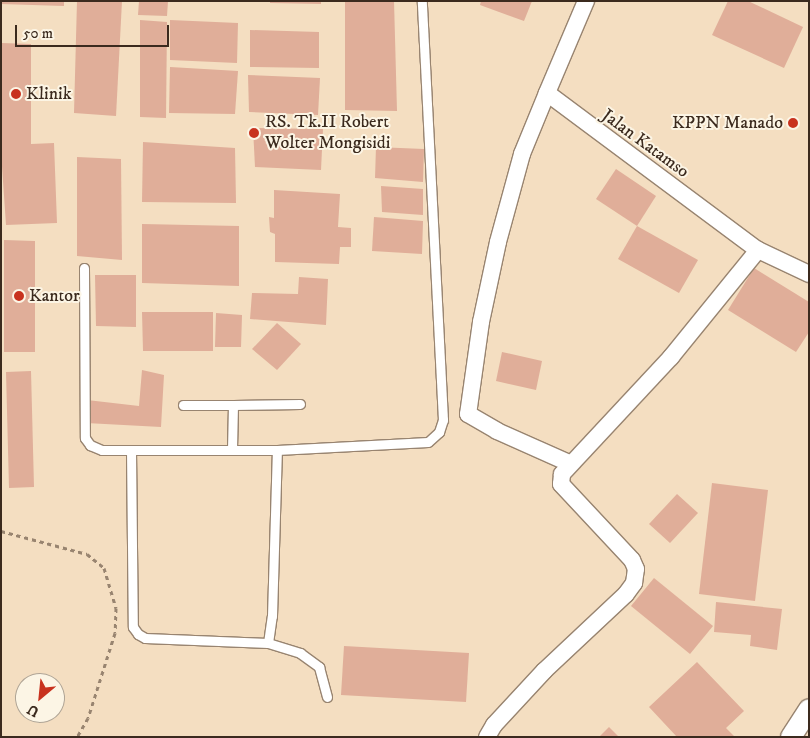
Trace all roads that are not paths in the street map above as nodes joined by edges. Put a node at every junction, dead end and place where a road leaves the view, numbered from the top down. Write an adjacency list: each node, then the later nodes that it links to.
1 (422, 1): 12 (lane)
2 (586, 1): 3 (street)
3 (547, 93): 4 (street, Jalan Katamso); 13 (street)
4 (758, 250): 6 (street, Jalan Katamso); 13 (street)
5 (84, 268): 11 (lane)
6 (809, 274)
7 (300, 404): 9 (lane)
8 (183, 405): 9 (lane)
9 (233, 405): 10 (lane)
10 (232, 449): 11 (lane); 12 (lane)
11 (131, 450): 14 (lane)
12 (277, 450): 14 (lane)
13 (569, 463): 17 (street)
14 (268, 643): 15 (lane)
15 (327, 697)
16 (809, 709): 18 (street)
17 (487, 737)
18 (791, 737)

